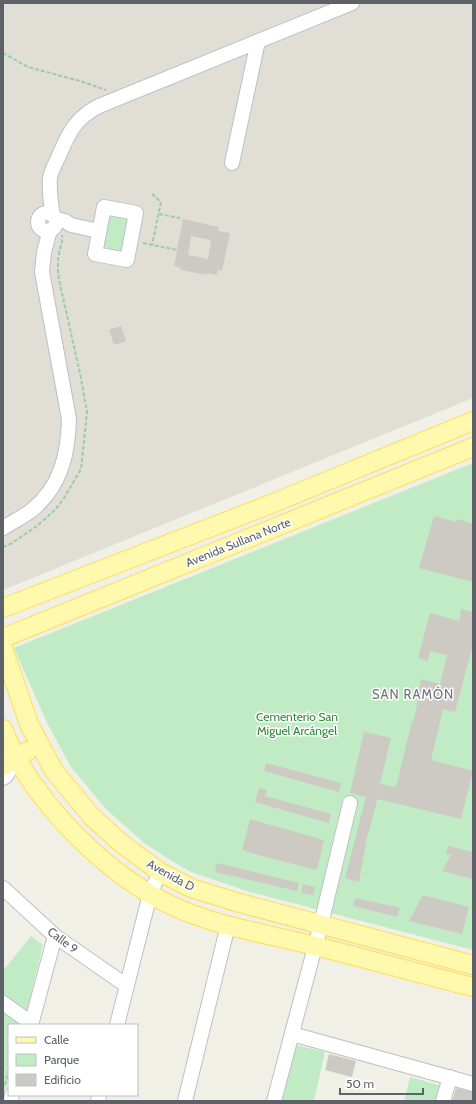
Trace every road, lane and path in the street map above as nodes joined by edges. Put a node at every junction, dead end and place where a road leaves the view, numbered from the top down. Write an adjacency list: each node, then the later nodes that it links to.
1 (352, 3): 2 (street)
2 (258, 41): 4 (street); 5 (street)
3 (3, 53): 4 (path)
4 (122, 96): 9 (street)
5 (232, 163)
6 (152, 194): 7 (path)
7 (159, 214): 8 (path); 12 (path)
8 (180, 218)
9 (49, 222): 10 (street); 16 (street)
10 (99, 231)
11 (146, 244): 12 (path)
12 (152, 245): 13 (path)
13 (177, 250)
14 (473, 421): 17 (main road, Avenida Sullana Norte)
15 (473, 447): 18 (main road, Avenida Sullana Norte)
16 (3, 528)
17 (3, 608)
18 (3, 638)
19 (3, 648): 20 (main road, Avenida D)
20 (29, 724): 21 (main road); 22 (main road, Avenida D)
21 (4, 736): 23 (main road, Avenida D)
22 (39, 744): 23 (main road); 26 (main road, Avenida D)
23 (10, 762): 24 (street); 28 (main road, Avenida D)
24 (3, 778)
25 (350, 803): 29 (street)
26 (160, 872): 28 (street); 29 (main road, Avenida D)
27 (3, 888): 31 (street, Calle 9)
28 (150, 894): 30 (main road, Avenida D); 34 (street)
29 (321, 924): 32 (street); 33 (main road, Avenida D)
30 (228, 926): 32 (main road, Avenida D); 42 (street)
31 (55, 936): 34 (street, Calle 9); 37 (street)
32 (315, 946): 35 (main road, Avenida D); 39 (street)
33 (473, 965)
34 (127, 986): 38 (street)
35 (473, 987)
36 (3, 1003): 37 (street)
37 (31, 1024)
38 (117, 1024)
39 (292, 1034): 40 (street); 43 (street)
40 (450, 1078): 41 (street); 44 (street)
41 (473, 1084)
42 (185, 1101)
43 (274, 1101)
44 (443, 1101)

